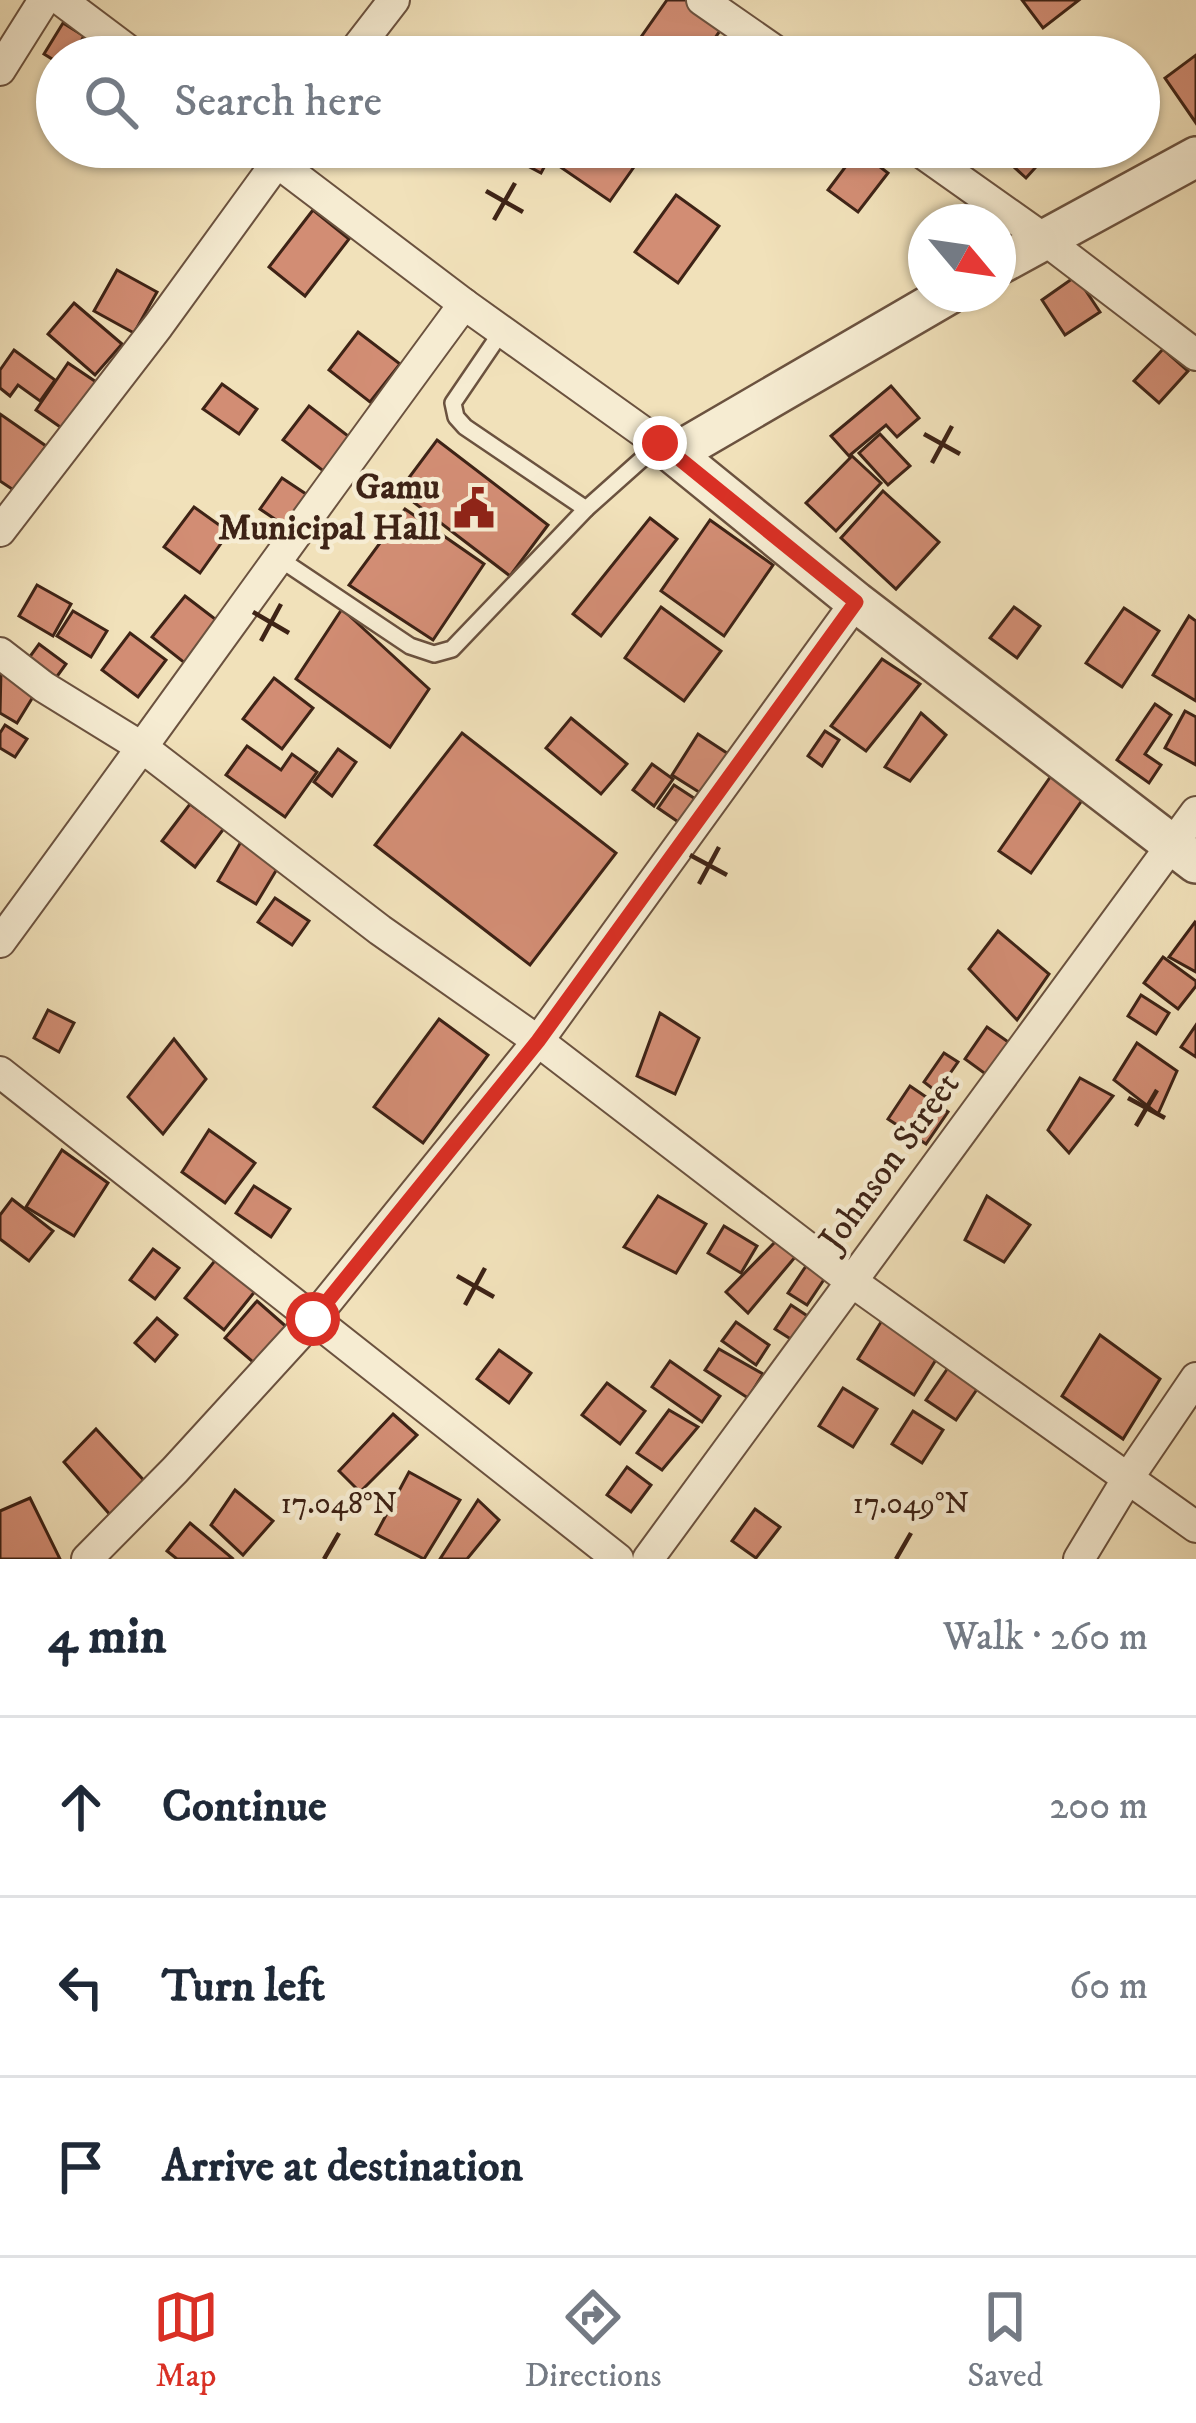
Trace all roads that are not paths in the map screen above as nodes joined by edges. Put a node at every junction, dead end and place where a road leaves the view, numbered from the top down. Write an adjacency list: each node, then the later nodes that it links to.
1 (44, 0): 8 (street)
2 (61, 0): 5 (street)
3 (394, 0): 6 (street)
4 (702, 0): 7 (street)
5 (109, 36)
6 (366, 36)
7 (754, 36)
8 (0, 70)
9 (1196, 158): 13 (street)
10 (263, 168): 21 (street)
11 (294, 168): 15 (street)
12 (944, 168): 13 (street)
13 (1044, 238): 14 (street); 18 (street)
14 (1016, 255)
15 (464, 304): 17 (street); 22 (street)
16 (916, 312): 19 (street)
17 (502, 331): 19 (street); 20 (lane)
18 (1196, 355)
19 (667, 448): 20 (lane); 23 (street)
20 (586, 509): 22 (lane)
21 (0, 531)
22 (277, 557): 25 (street)
23 (856, 602): 27 (street); 29 (street)
24 (0, 653): 25 (street)
25 (142, 748): 28 (street); 29 (street)
26 (1196, 812): 27 (street, Johnson Street)
27 (1185, 854): 31 (street, Johnson Street)
28 (0, 942)
29 (538, 1041): 31 (street); 32 (street)
30 (0, 1072): 32 (street)
31 (850, 1281): 34 (street); 38 (street, Johnson Street)
32 (313, 1319): 36 (street); 37 (street)
33 (1196, 1378): 34 (street)
34 (1128, 1478): 35 (street); 39 (street)
35 (1196, 1527)
36 (87, 1559)
37 (618, 1559)
38 (648, 1559)
39 (1079, 1559)

